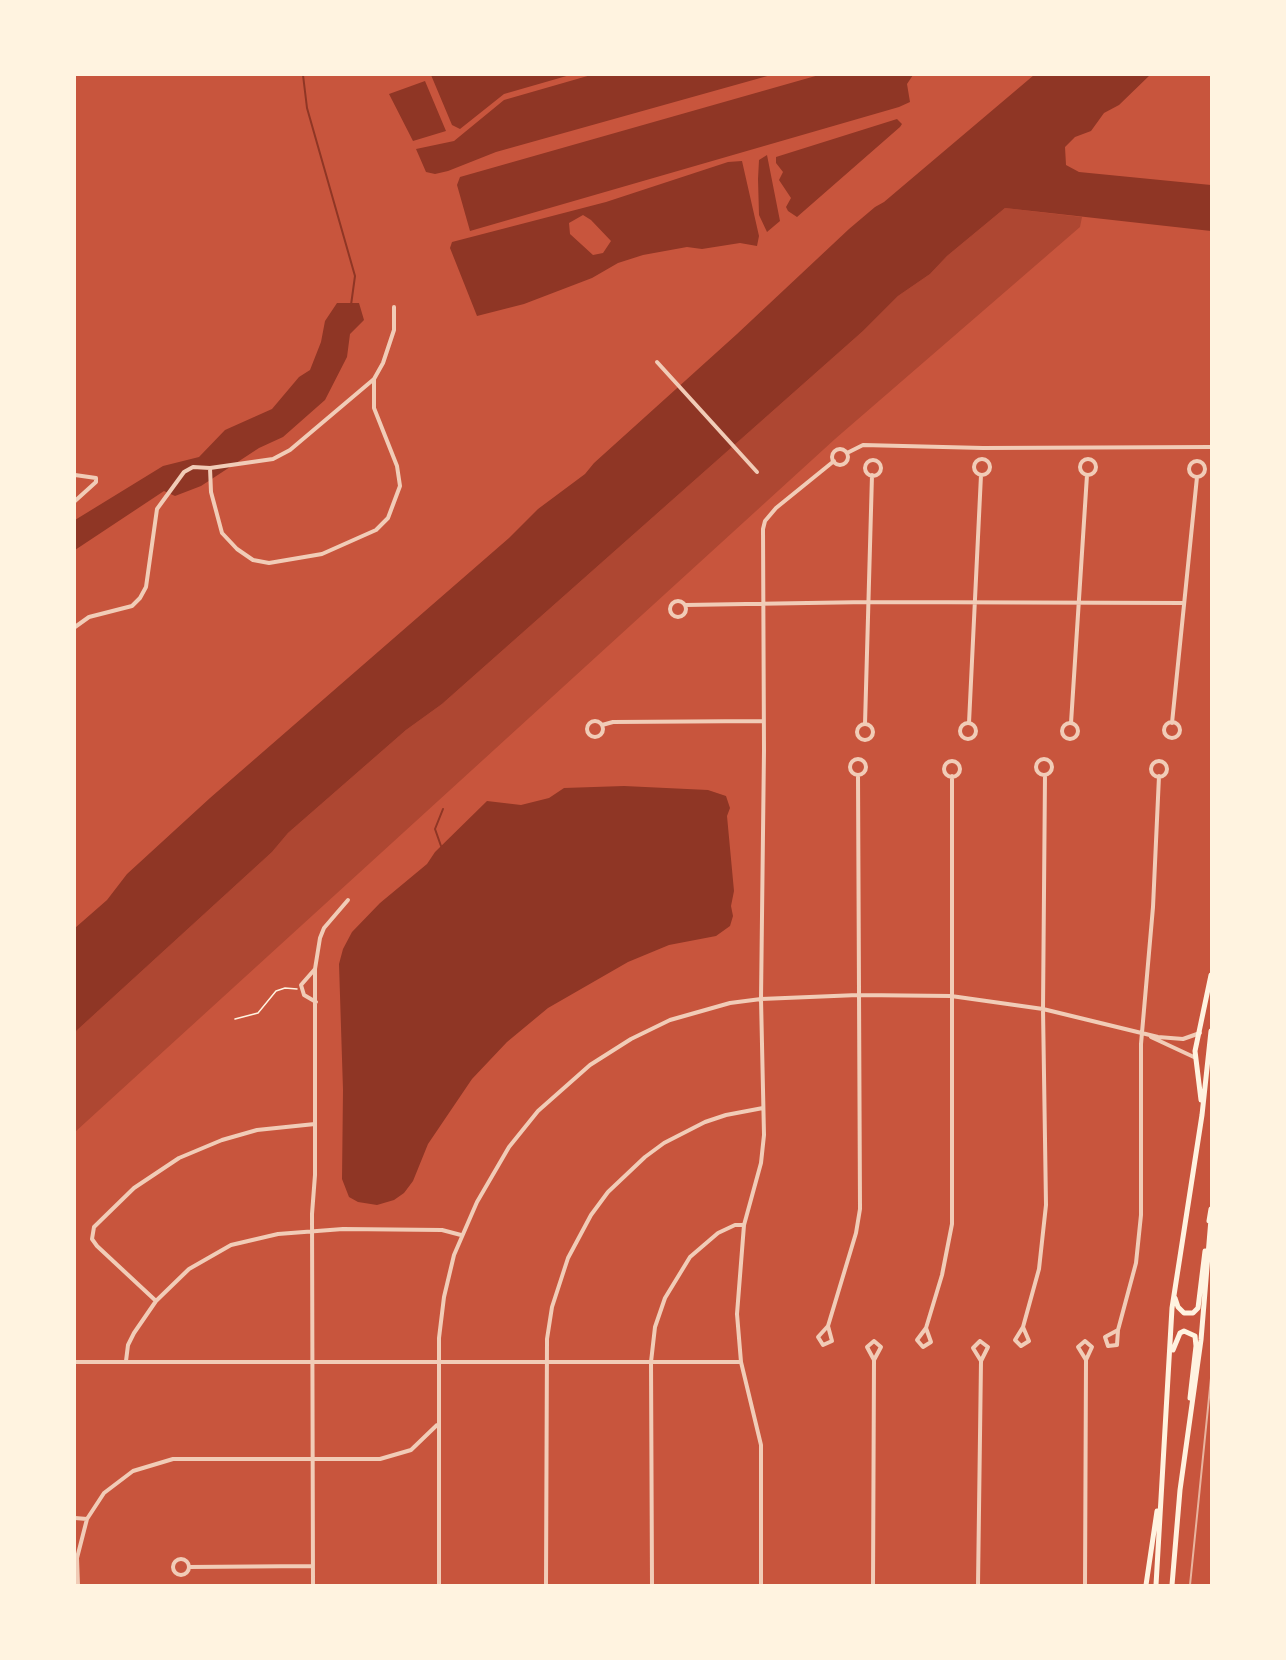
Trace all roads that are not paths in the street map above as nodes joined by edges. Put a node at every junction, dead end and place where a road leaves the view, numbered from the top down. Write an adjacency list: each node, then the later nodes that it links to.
1 (394, 307): 3 (street)
2 (657, 362): 8 (street)
3 (374, 379): 7 (street); 7 (street)
4 (1211, 447): 5 (street)
5 (848, 453): 6 (street); 6 (street)
6 (834, 461): 19 (street)
7 (210, 468): 21 (street)
8 (757, 472)
9 (75, 475): 14 (street)
10 (872, 475): 10 (street); 15 (street)
11 (981, 475): 11 (street); 16 (street)
12 (1087, 475): 12 (street); 17 (street)
13 (1197, 477): 13 (street); 18 (street)
14 (75, 501)
15 (869, 602): 16 (street); 19 (street); 26 (street)
16 (975, 602): 17 (street); 23 (street)
17 (1079, 602): 18 (street); 24 (street)
18 (1183, 603): 25 (street)
19 (762, 604): 20 (street); 22 (street)
20 (685, 605): 20 (street)
21 (75, 627)
22 (763, 721): 27 (street); 37 (street)
23 (969, 723): 23 (street)
24 (1071, 723): 24 (street)
25 (1172, 723): 25 (street)
26 (865, 724): 26 (street)
27 (602, 725): 27 (street)
28 (858, 775): 28 (street); 35 (street)
29 (1045, 775): 29 (street); 39 (street)
30 (952, 776): 30 (street); 36 (street)
31 (1159, 776): 31 (street); 41 (street)
32 (348, 900): 33 (street)
33 (315, 969): 38 (street); 38 (street)
34 (1211, 975): 42 (main road)
35 (858, 995): 36 (street); 37 (street); 54 (street)
36 (951, 996): 39 (street); 56 (street)
37 (761, 999): 44 (street); 51 (street)
38 (316, 1002): 46 (street)
39 (1043, 1009): 41 (street); 55 (street)
40 (1211, 1031): 45 (main road)
41 (1142, 1033): 42 (street); 43 (street); 57 (street)
42 (1200, 1033): 43 (main road)
43 (1196, 1058): 45 (main road)
44 (763, 1108): 49 (street); 62 (street)
45 (1202, 1115): 52 (main road)
46 (315, 1124): 50 (street); 53 (street)
47 (1211, 1209): 52 (main road)
48 (1211, 1219): 70 (main road)
49 (744, 1225): 66 (street); 67 (street)
50 (312, 1231): 51 (street); 53 (street); 68 (street)
51 (461, 1235): 65 (street)
52 (1174, 1293): 58 (main road)
53 (156, 1301): 61 (street)
54 (828, 1326): 54 (street)
55 (1023, 1327): 55 (street)
56 (926, 1328): 56 (street)
57 (1118, 1330): 57 (street)
58 (1170, 1358): 70 (main road); 72 (main road)
59 (874, 1360): 59 (street); 83 (street)
60 (1086, 1360): 60 (street); 85 (street)
61 (126, 1361): 64 (street); 68 (street)
62 (546, 1361): 65 (street); 66 (street); 80 (street)
63 (981, 1361): 63 (street); 84 (street)
64 (75, 1362)
65 (439, 1362): 68 (street); 69 (street)
66 (651, 1362): 67 (street); 81 (street)
67 (741, 1362): 82 (street)
68 (313, 1363): 71 (street)
69 (438, 1424): 71 (street); 79 (street)
70 (1188, 1436): 88 (main road)
71 (313, 1460): 74 (street); 75 (street)
72 (1161, 1488): 86 (main road); 87 (main road)
73 (75, 1518): 74 (street)
74 (87, 1519): 77 (street)
75 (312, 1566): 76 (street); 78 (street)
76 (189, 1567): 76 (street)
77 (78, 1585)
78 (312, 1585)
79 (439, 1585)
80 (546, 1585)
81 (652, 1585)
82 (761, 1585)
83 (873, 1585)
84 (978, 1585)
85 (1085, 1585)
86 (1146, 1585)
87 (1156, 1585)
88 (1172, 1585)

